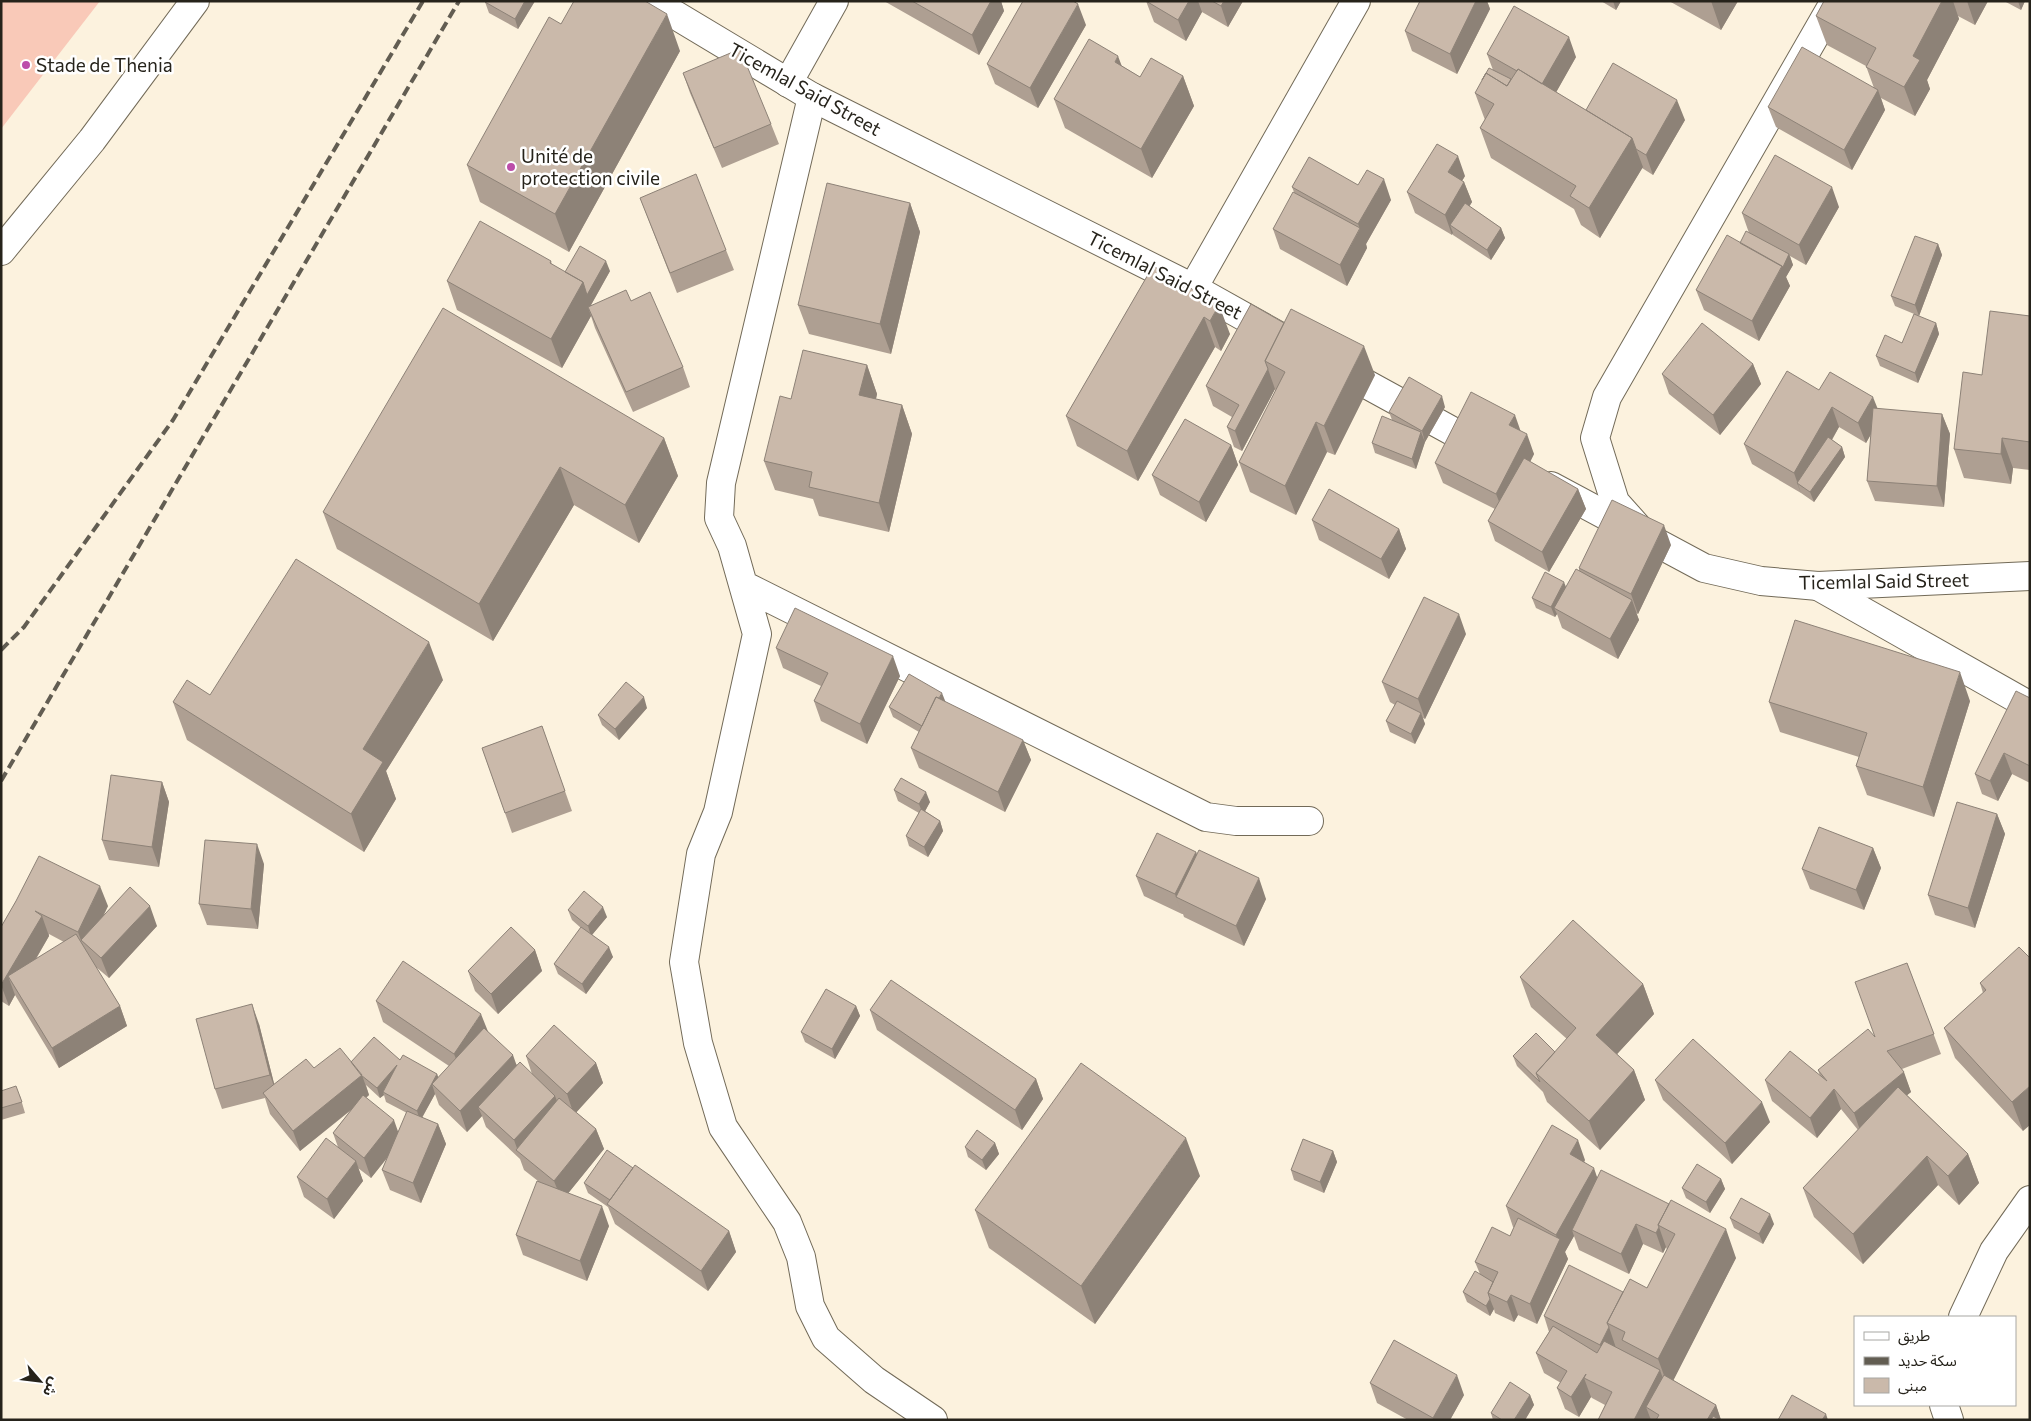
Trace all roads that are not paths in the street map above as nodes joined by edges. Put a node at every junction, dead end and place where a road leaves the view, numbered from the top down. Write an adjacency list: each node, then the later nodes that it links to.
1 (195, 1): 8 (street)
2 (652, 1): 6 (street, Ticemlal Said Street)
3 (834, 1): 6 (street)
4 (1356, 1): 9 (street)
5 (1834, 1): 12 (street)
6 (788, 83): 7 (street, Ticemlal Said Street)
7 (812, 97): 9 (street, Ticemlal Said Street); 14 (street)
8 (1, 251)
9 (1193, 288): 10 (street, Ticemlal Said Street)
10 (1502, 459)
11 (1528, 473): 12 (street, Ticemlal Said Street)
12 (1647, 539): 15 (street, Ticemlal Said Street)
13 (2030, 576): 15 (street, Ticemlal Said Street)
14 (745, 586): 17 (street); 21 (street)
15 (1818, 586): 16 (street)
16 (2030, 706)
17 (1309, 820)
18 (2030, 1200): 19 (street)
19 (1963, 1316)
20 (1944, 1406): 22 (street)
21 (933, 1420)
22 (1948, 1420)

